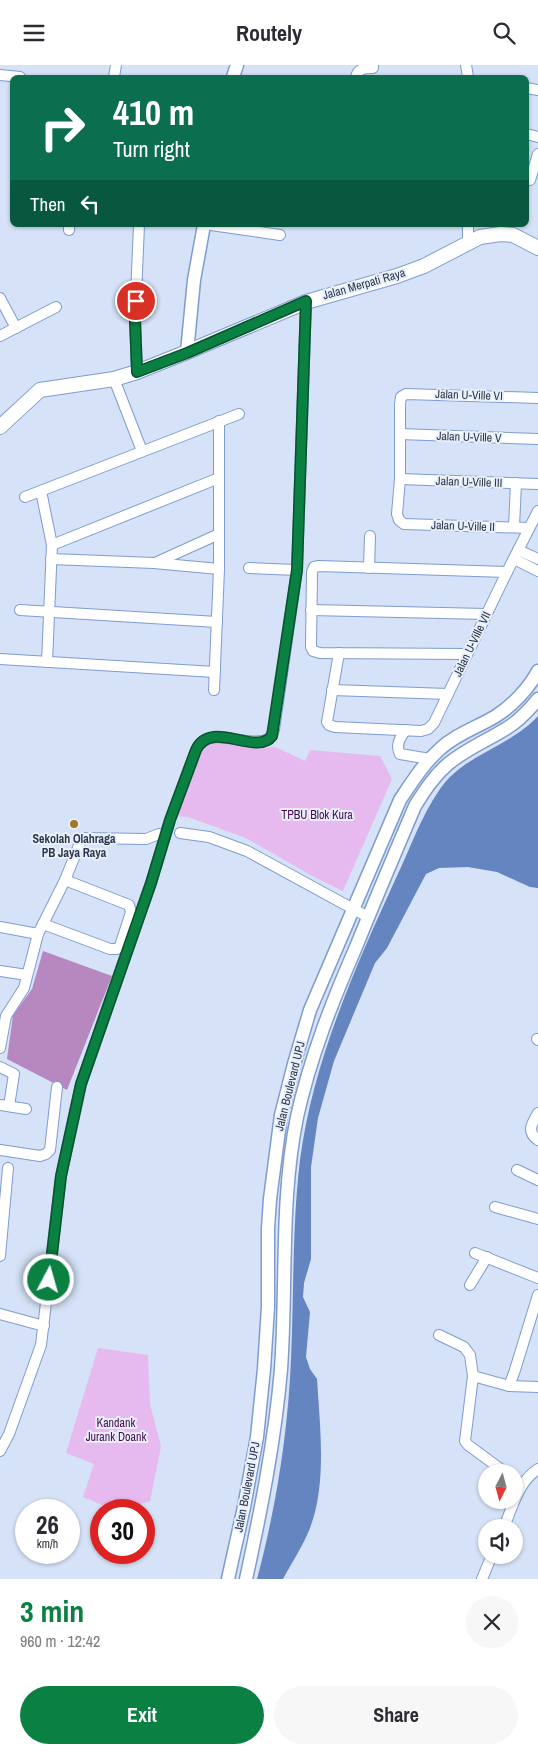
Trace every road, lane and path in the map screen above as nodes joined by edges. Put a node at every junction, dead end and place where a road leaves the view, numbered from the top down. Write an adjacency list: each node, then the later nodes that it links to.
1 (373, 65): 2 (street)
2 (357, 75)
3 (538, 154): 4 (street)
4 (529, 180)
5 (139, 227): 18 (street)
6 (204, 227): 17 (street)
7 (224, 227): 9 (street)
8 (468, 227): 10 (street)
9 (280, 235)
10 (468, 244): 11 (main road, Jalan Merpati Raya); 13 (main road, Jalan Merpati Raya)
11 (538, 248)
12 (0, 298): 15 (street)
13 (306, 301): 17 (main road, Jalan Merpati Raya); 46 (street)
14 (56, 307): 15 (street)
15 (16, 328): 16 (street)
16 (0, 337)
17 (187, 353): 18 (main road, Jalan Merpati Raya)
18 (137, 372): 19 (main road, Jalan Merpati Raya)
19 (114, 379): 23 (main road, Jalan Merpati Raya); 26 (street)
20 (538, 398): 24 (street, Jalan U-Ville VI)
21 (239, 414): 22 (street)
22 (219, 421): 26 (street); 27 (street)
23 (0, 427)
24 (400, 434): 25 (street, Jalan U-Ville V); 28 (street)
25 (538, 439)
26 (142, 451): 31 (street)
27 (219, 478): 36 (street); 38 (street)
28 (400, 479): 29 (street, Jalan U-Ville III); 34 (street, Jalan U-Ville II)
29 (516, 483): 30 (street, Jalan U-Ville III); 34 (street)
30 (538, 484)
31 (41, 491): 32 (street); 38 (street)
32 (25, 497)
33 (538, 511): 35 (street, Jalan U-Ville VII)
34 (514, 527): 35 (street, Jalan U-Ville II)
35 (529, 528): 39 (street, Jalan U-Ville VII)
36 (219, 534): 42 (street); 45 (street)
37 (370, 536): 43 (street)
38 (52, 545): 40 (street)
39 (516, 554): 41 (street); 47 (street); 48 (street, Jalan U-Ville VII)
40 (51, 559): 42 (street); 51 (street)
41 (538, 559)
42 (154, 563): 45 (street)
43 (368, 567): 48 (street); 50 (street)
44 (249, 568): 46 (street)
45 (219, 569): 53 (street)
46 (297, 570): 96 (street)
47 (538, 571)
48 (507, 572): 52 (street, Jalan U-Ville VII)
49 (20, 610): 51 (street)
50 (311, 610): 52 (street); 54 (street)
51 (49, 612): 53 (street); 57 (street)
52 (486, 614): 55 (street, Jalan U-Ville VII)
53 (217, 622): 59 (street)
54 (339, 653): 55 (street); 60 (street)
55 (467, 654): 62 (street, Jalan U-Ville VII)
56 (0, 659): 57 (street)
57 (47, 662): 59 (street)
58 (538, 671): 65 (street, Jalan Boulevard UPJ)
59 (215, 672): 61 (street)
60 (332, 690): 62 (street); 64 (street)
61 (214, 691)
62 (448, 694): 64 (street, Jalan U-Ville VII)
63 (538, 699): 70 (street, Jalan Boulevard UPJ)
64 (406, 730): 65 (street)
65 (430, 759): 69 (street, Jalan Boulevard UPJ)
66 (180, 833): 69 (street)
67 (159, 834): 68 (street)
68 (65, 880): 72 (street); 72 (street)
69 (354, 910): 70 (street); 106 (street, Jalan Boulevard UPJ)
70 (368, 917): 107 (street, Jalan Boulevard UPJ)
71 (0, 927): 72 (street)
72 (41, 929): 74 (street)
73 (0, 971): 74 (street)
74 (27, 975): 75 (street)
75 (3, 1016): 76 (street)
76 (0, 1048)
77 (0, 1067): 79 (street)
78 (57, 1087): 83 (street)
79 (5, 1105): 80 (street)
80 (26, 1109)
81 (538, 1113): 82 (street)
82 (538, 1140)
83 (0, 1150)
84 (8, 1168): 90 (street)
85 (517, 1170): 86 (street)
86 (538, 1180)
87 (496, 1207): 88 (street)
88 (538, 1219)
89 (475, 1253): 91 (street)
90 (0, 1256)
91 (487, 1257): 92 (street); 93 (street)
92 (538, 1278)
93 (470, 1285)
94 (538, 1295): 99 (street)
95 (0, 1314): 96 (street)
96 (44, 1326): 101 (street)
97 (439, 1335): 98 (street)
98 (473, 1376): 99 (street); 102 (street)
99 (509, 1386): 100 (street)
100 (538, 1387)
101 (0, 1451)
102 (494, 1464)
103 (538, 1469): 104 (street)
104 (523, 1479)
105 (488, 1564): 108 (street)
106 (228, 1579)
107 (246, 1579)
108 (482, 1579)

